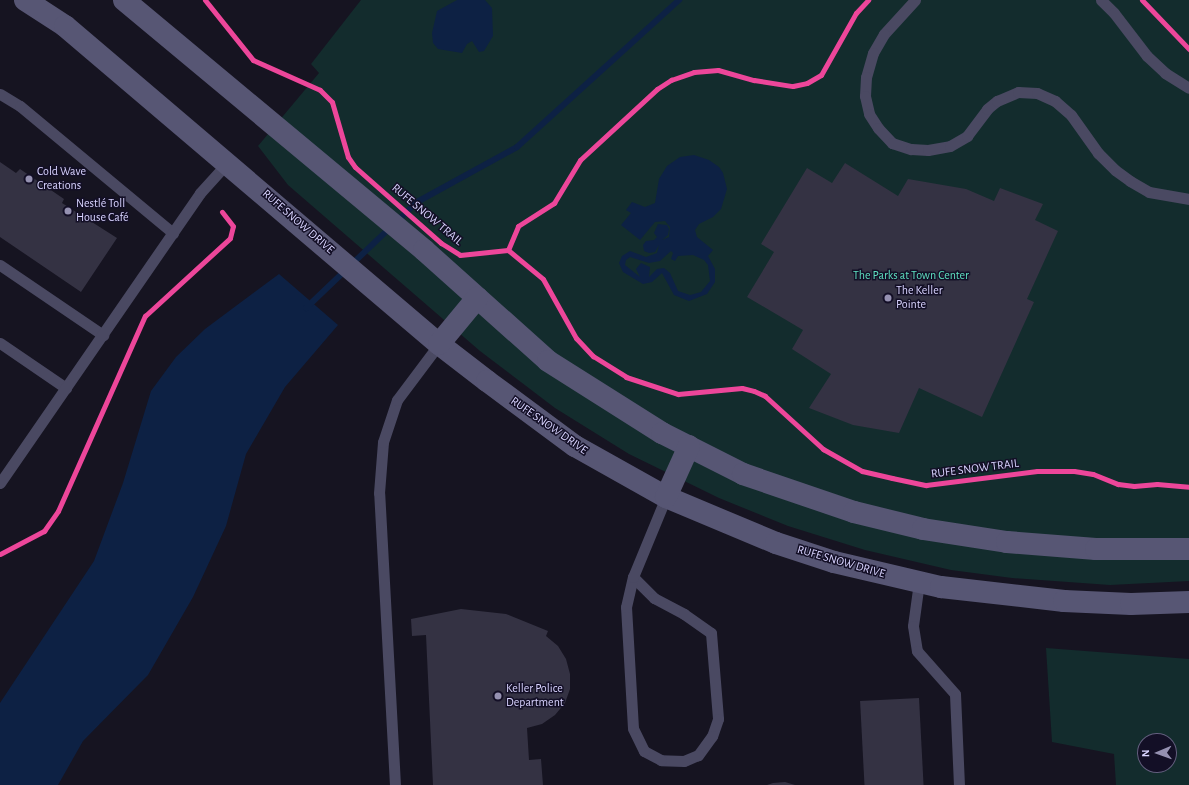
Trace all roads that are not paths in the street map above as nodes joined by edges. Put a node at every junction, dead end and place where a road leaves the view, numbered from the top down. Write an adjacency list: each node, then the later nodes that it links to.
1 (24, 0): 7 (main road, RUFE SNOW DRIVE)
2 (124, 0): 11 (main road)
3 (915, 0): 8 (lane)
4 (1101, 0): 5 (lane)
5 (1189, 88)
6 (0, 94): 9 (lane)
7 (228, 162): 9 (lane); 14 (main road, RUFE SNOW DRIVE)
8 (1189, 199)
9 (173, 233): 12 (lane)
10 (0, 265): 12 (lane)
11 (477, 298): 14 (main road); 16 (main road)
12 (103, 335): 15 (lane)
13 (0, 343): 15 (lane)
14 (439, 344): 18 (main road, RUFE SNOW DRIVE); 23 (lane)
15 (66, 388): 17 (lane)
16 (689, 446): 18 (main road); 19 (main road)
17 (0, 483)
18 (666, 497): 20 (lane); 21 (main road, RUFE SNOW DRIVE)
19 (1189, 549)
20 (633, 578): 20 (lane)
21 (919, 582): 22 (main road, RUFE SNOW DRIVE); 24 (lane)
22 (1189, 602)
23 (395, 785)
24 (959, 785)

